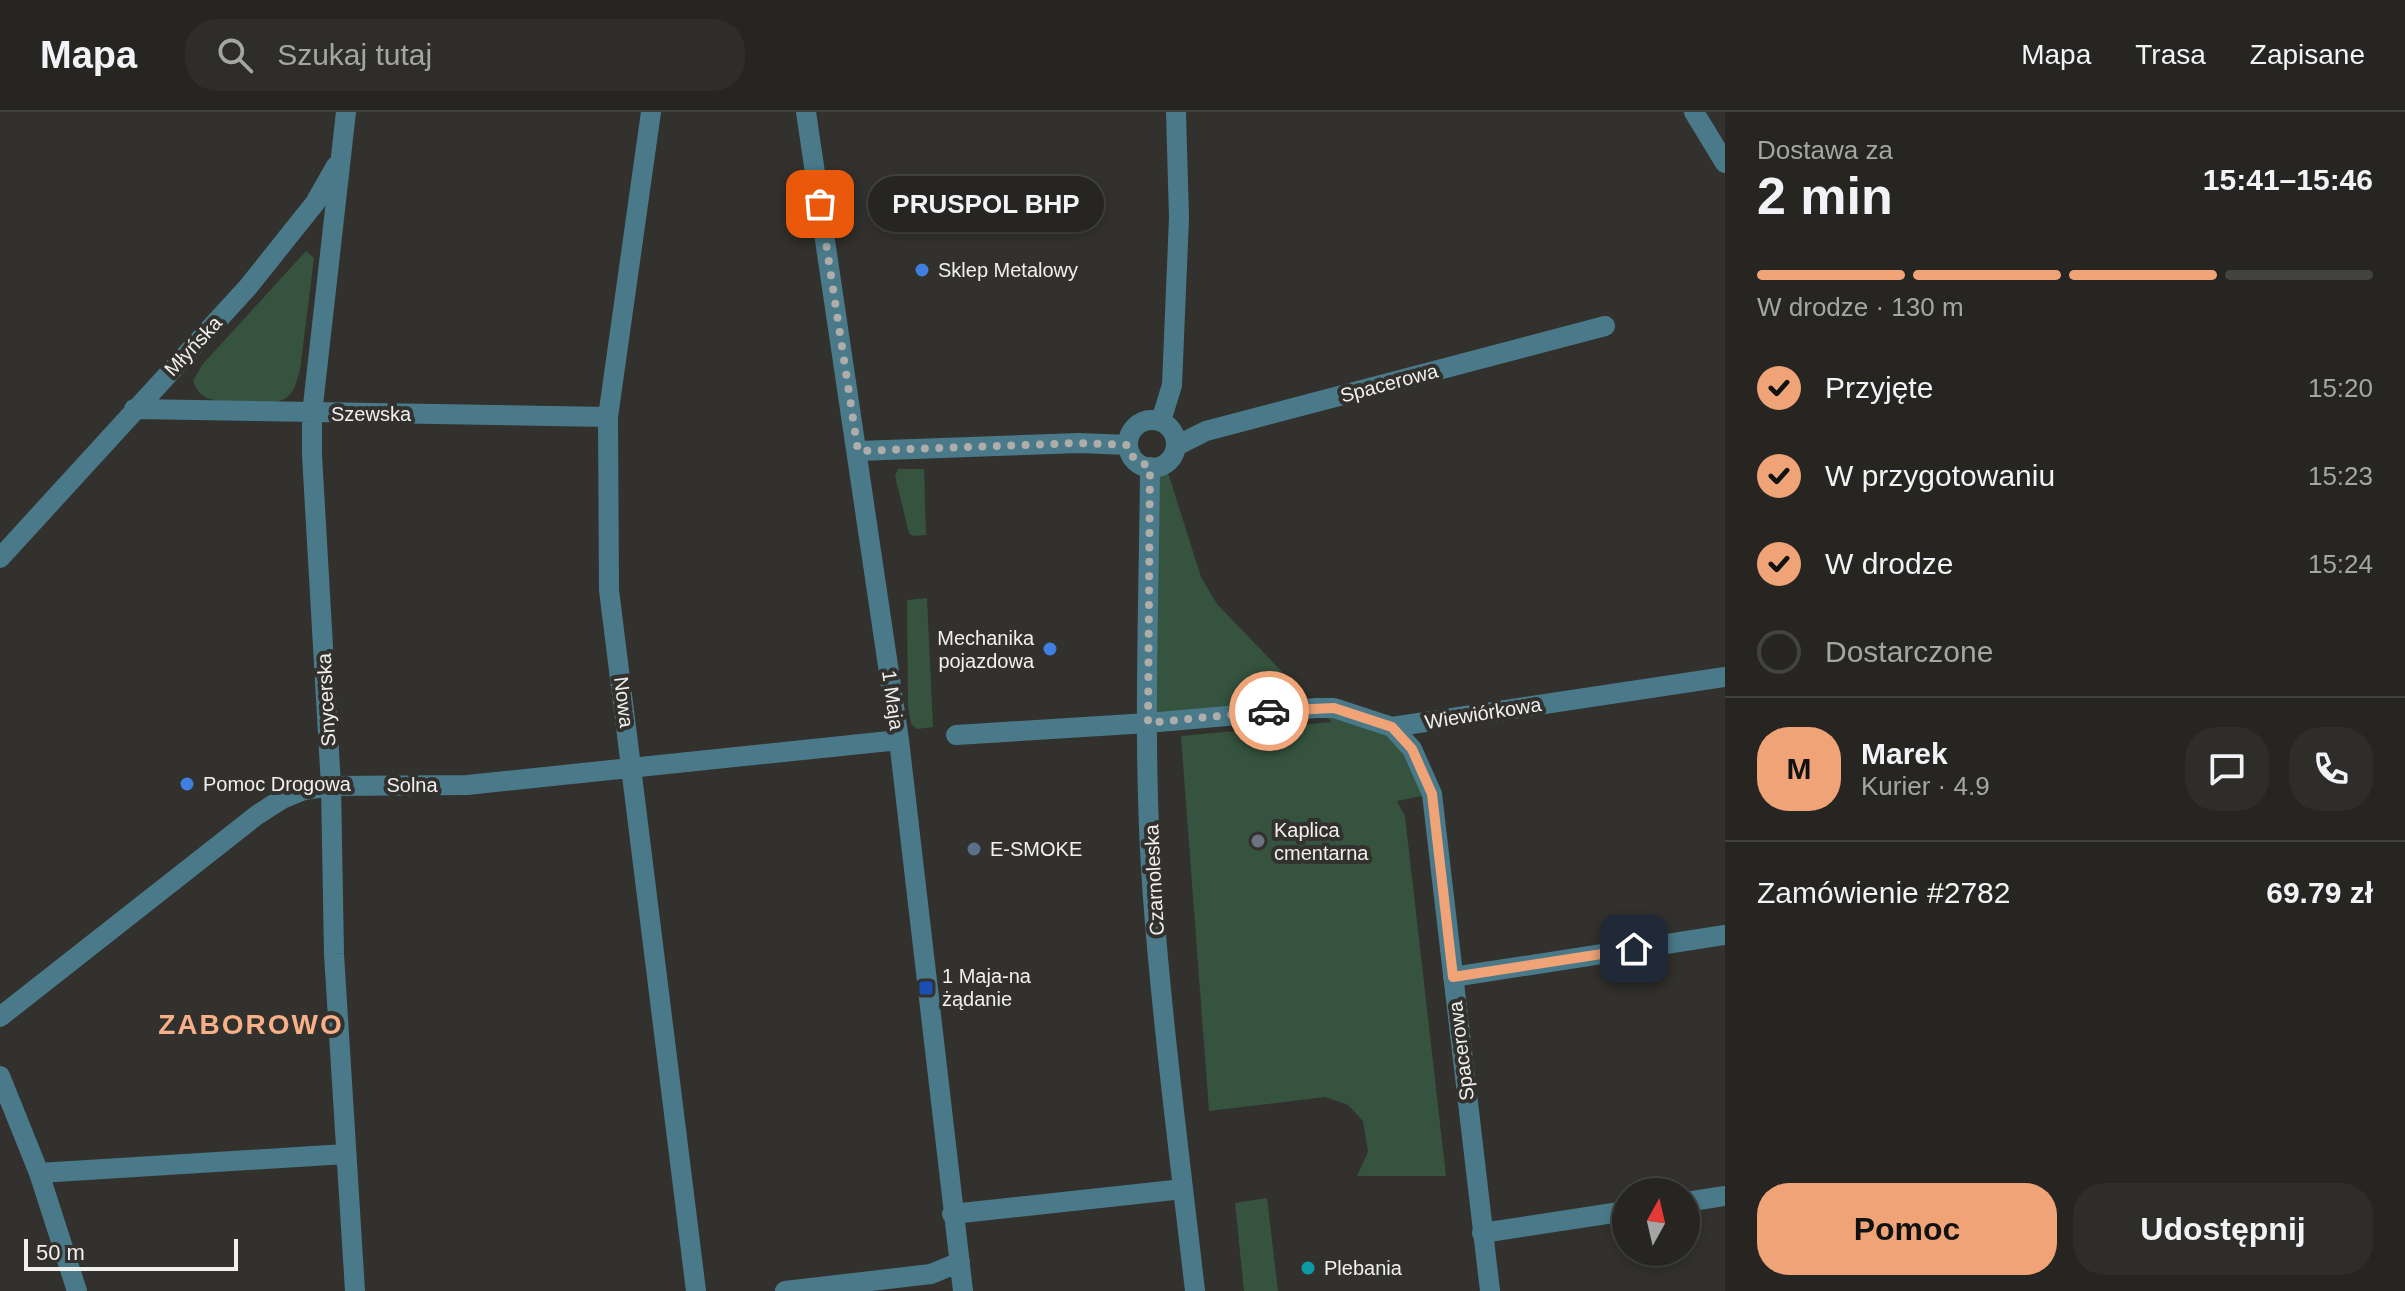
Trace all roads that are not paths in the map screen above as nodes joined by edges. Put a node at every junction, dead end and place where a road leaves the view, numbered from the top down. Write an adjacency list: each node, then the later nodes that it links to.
1 (346, 112): 6 (street, Młyńska)
2 (651, 112): 11 (street, Nowa)
3 (806, 112): 15 (street, 1 Maja)
4 (1176, 112): 12 (street)
5 (1694, 112): 7 (street)
6 (340, 159): 9 (street, Młyńska); 10 (street, Snycerska)
7 (1725, 163)
8 (1605, 326): 14 (street, Spacerowa)
9 (134, 409): 10 (street, Szewska); 17 (street, Młyńska)
10 (312, 414): 11 (street, Szewska); 24 (street, Snycerska)
11 (608, 417): 23 (street, Nowa)
12 (1161, 421): 13 (street); 14 (street)
13 (1128, 445): 15 (street); 16 (street)
14 (1176, 446): 16 (street)
15 (858, 451): 22 (street, 1 Maja)
16 (1150, 467): 19 (street, Czarnoleska)
17 (0, 558)
18 (1725, 677): 20 (street, Wiewiórkowa)
19 (1148, 723): 20 (street, Wiewiórkowa); 21 (street, Wiewiórkowa); 31 (street, Czarnoleska)
20 (1392, 727): 26 (street, Spacerowa)
21 (956, 735)
22 (899, 740): 23 (street, Solna); 35 (street, 1 Maja)
23 (632, 766): 24 (street, Solna); 40 (street, Nowa)
24 (331, 786): 27 (street, Solna); 29 (street, Snycerska)
25 (1725, 935): 26 (street)
26 (1453, 977): 36 (street, Spacerowa)
27 (0, 1017)
28 (0, 1076): 30 (street)
29 (345, 1154): 30 (street); 39 (street, Snycerska)
30 (39, 1173): 38 (street)
31 (1183, 1189): 35 (street); 43 (street, Czarnoleska)
32 (1725, 1196): 33 (street)
33 (1700, 1200)
34 (1612, 1213): 36 (street)
35 (952, 1214): 37 (street, 1 Maja)
36 (1482, 1233): 44 (street, Spacerowa)
37 (960, 1262): 41 (street); 42 (street, 1 Maja)
38 (77, 1291)
39 (355, 1291)
40 (696, 1291)
41 (785, 1291)
42 (963, 1291)
43 (1195, 1291)
44 (1490, 1291)

